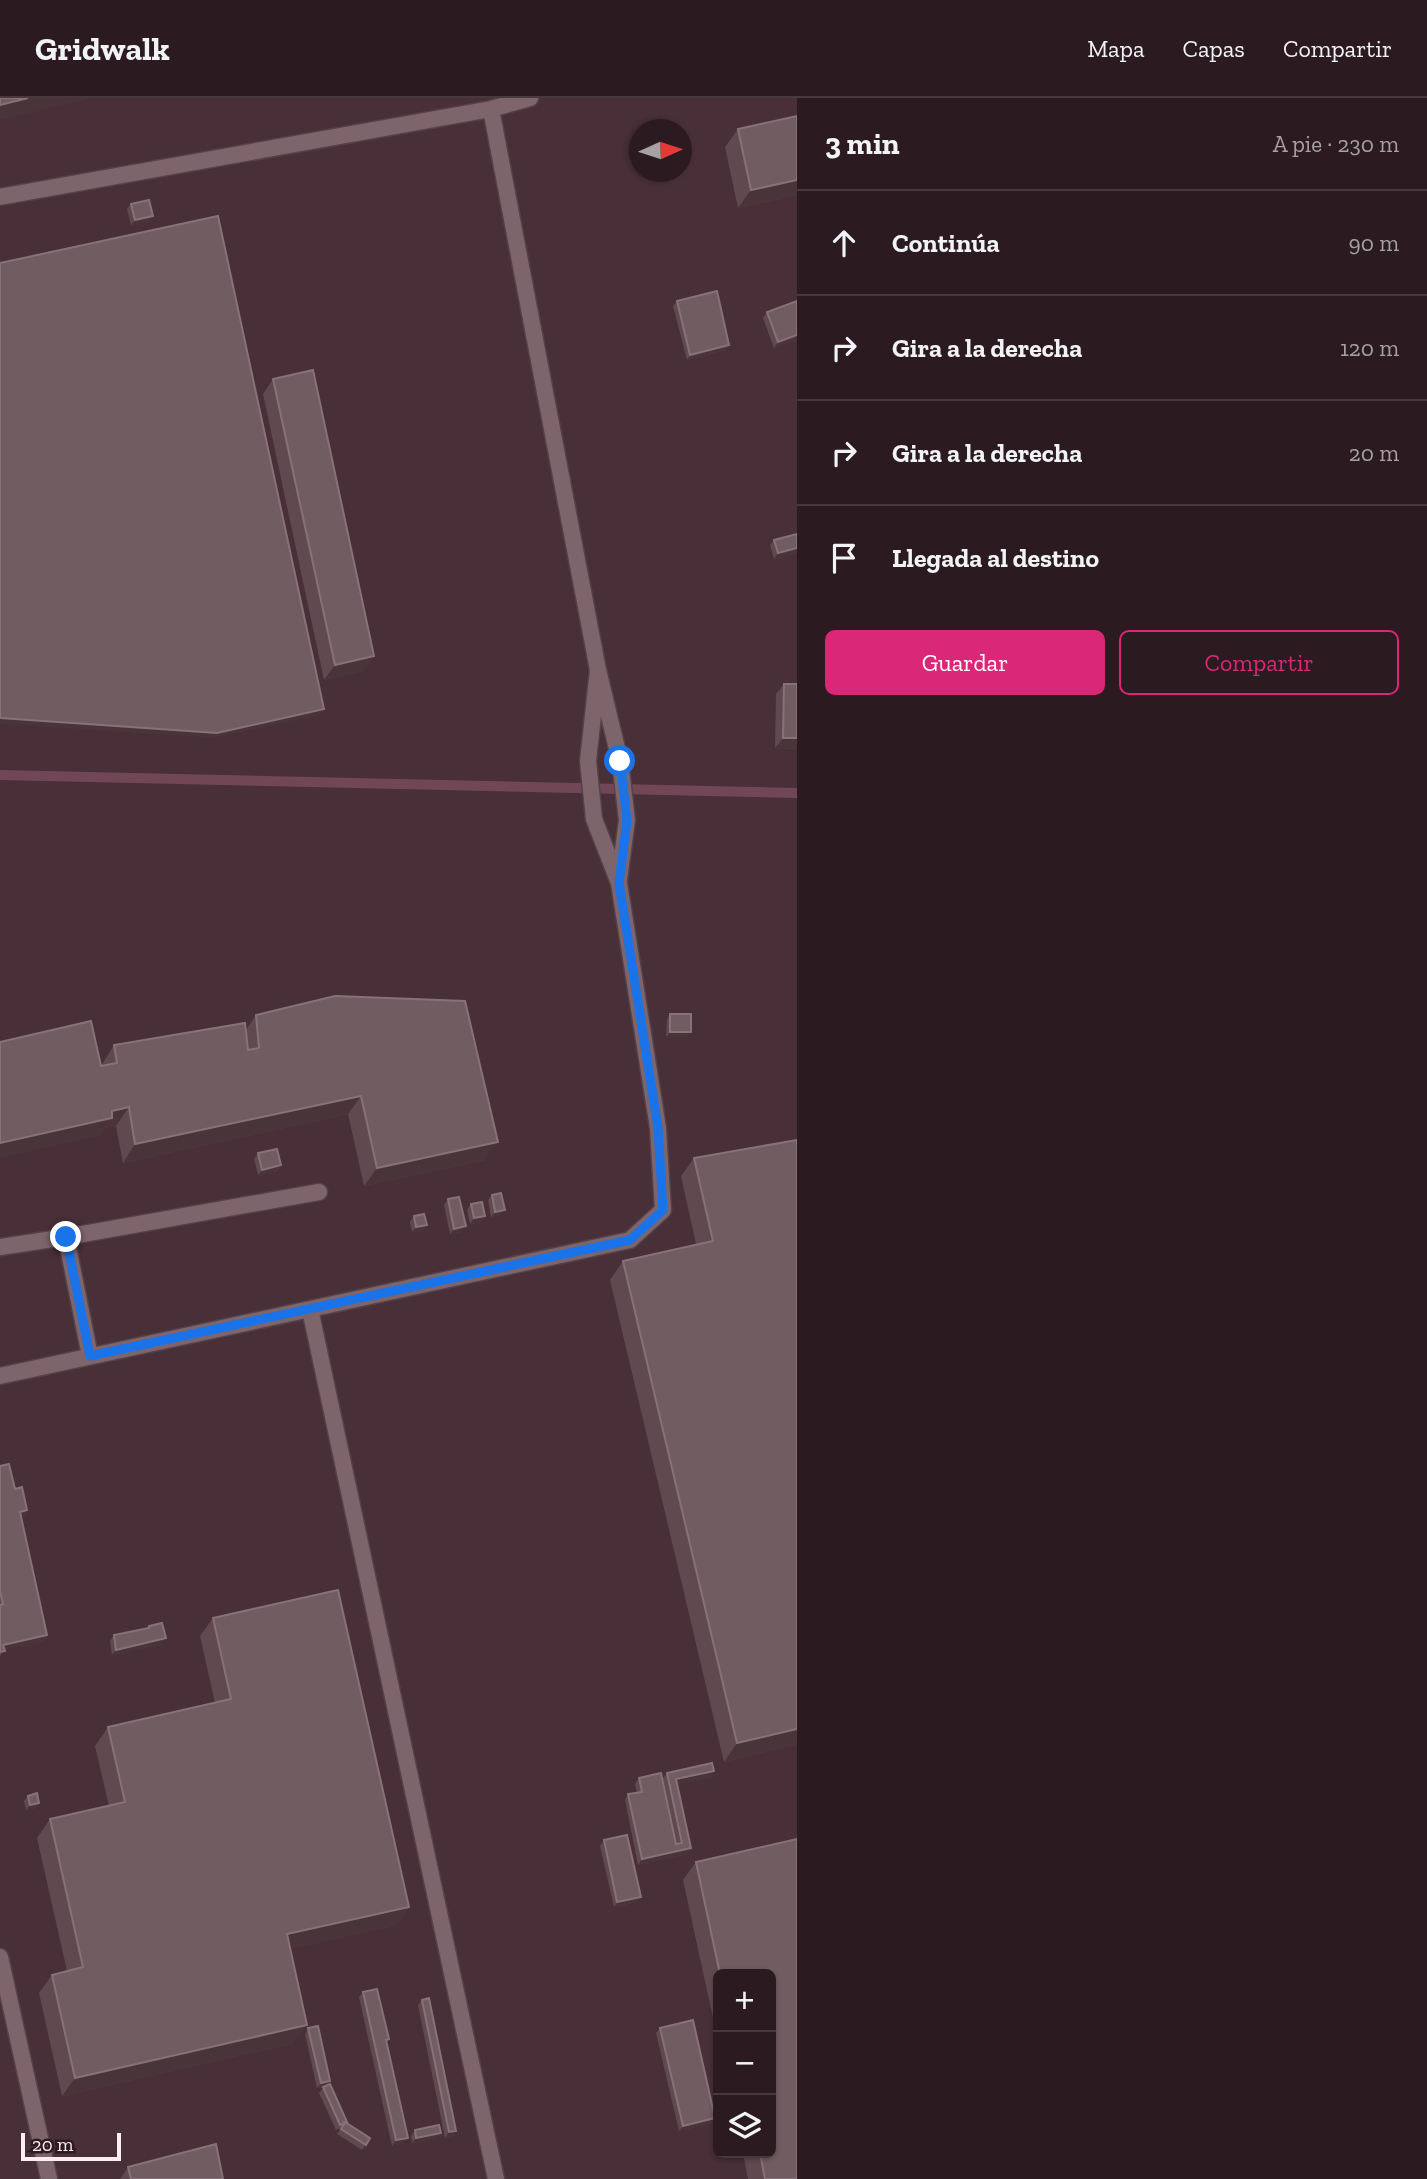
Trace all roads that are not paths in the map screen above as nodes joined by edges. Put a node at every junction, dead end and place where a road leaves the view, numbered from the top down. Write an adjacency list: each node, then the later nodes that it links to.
1 (530, 98): 2 (lane)
2 (491, 108): 3 (lane); 4 (lane)
3 (0, 197)
4 (598, 670): 5 (lane); 5 (lane)
5 (619, 883): 9 (lane)
6 (319, 1192): 7 (lane)
7 (66, 1237): 8 (lane); 10 (lane)
8 (0, 1247)
9 (310, 1309): 10 (lane); 14 (lane)
10 (90, 1356): 11 (lane)
11 (0, 1376)
12 (0, 1957): 13 (lane)
13 (49, 2179)
14 (496, 2179)

